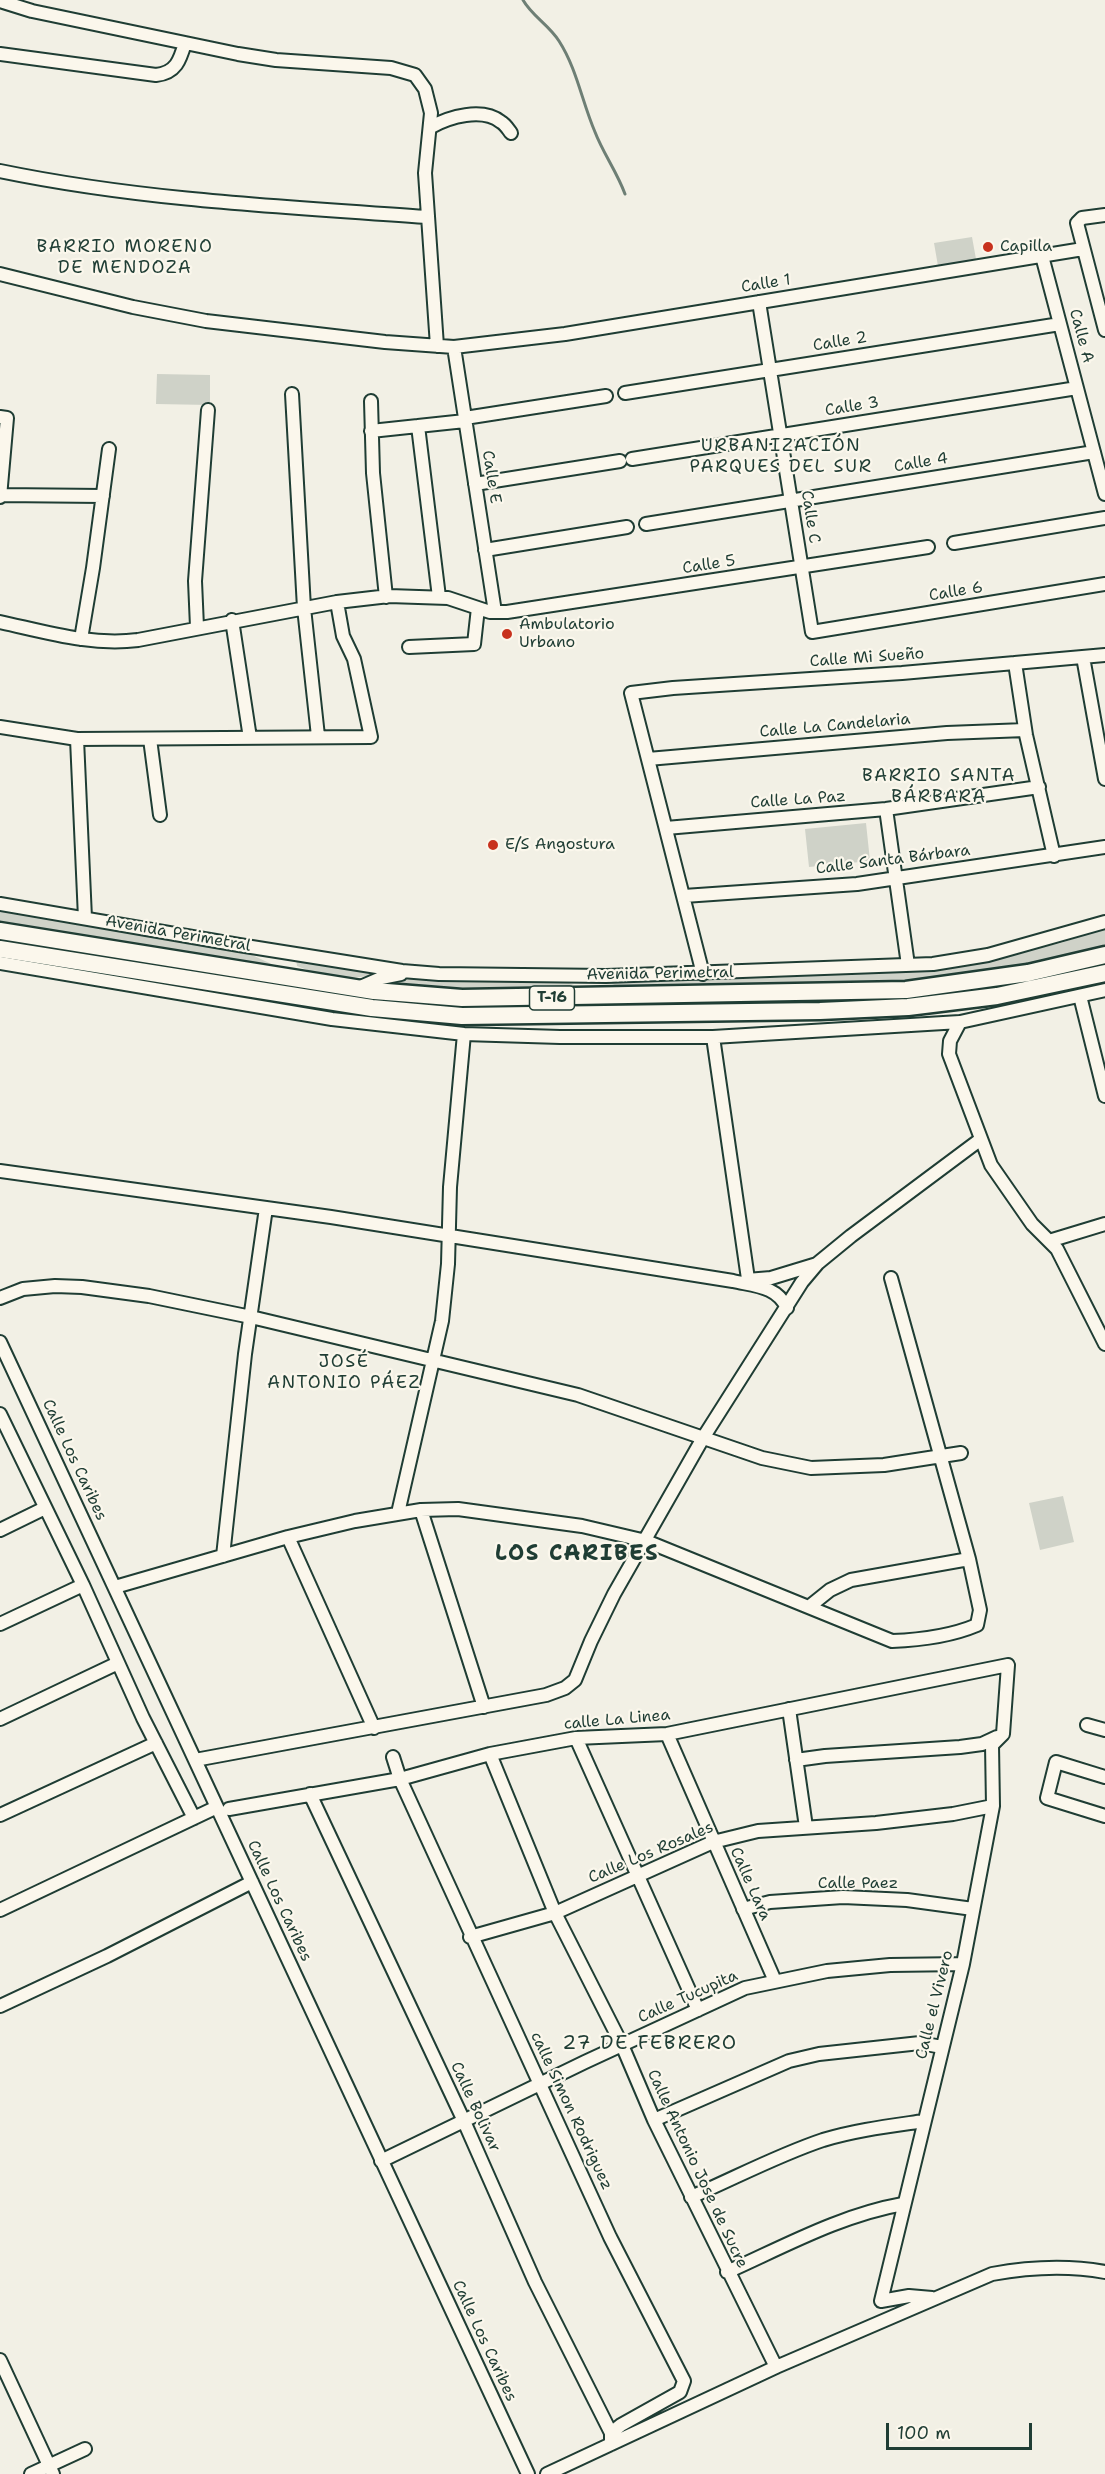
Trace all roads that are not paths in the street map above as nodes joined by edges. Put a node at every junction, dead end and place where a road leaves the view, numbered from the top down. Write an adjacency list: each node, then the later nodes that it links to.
1 (0, 1): 2 (street)
2 (185, 43): 3 (street); 4 (street)
3 (0, 54)
4 (430, 127): 5 (street); 8 (street)
5 (511, 133)
6 (0, 171): 8 (street)
7 (1105, 215): 9 (street)
8 (428, 217): 16 (street)
9 (1083, 249): 10 (street, Calle 1); 12 (street)
10 (1042, 256): 13 (street, Calle 1); 14 (street, Calle A)
11 (0, 274): 16 (street, Calle 1)
12 (1099, 287): 15 (street)
13 (759, 302): 17 (street, Calle 1); 18 (street, Calle C)
14 (1060, 324): 18 (street, Calle 2); 19 (street, Calle A)
15 (1105, 330)
16 (437, 346): 17 (street, Calle 1)
17 (454, 347): 26 (street, Calle E)
18 (770, 370): 20 (street, Calle 2); 29 (street, Calle C)
19 (1077, 388): 29 (street, Calle 3); 31 (street, Calle A)
20 (625, 393)
21 (292, 394): 48 (street)
22 (606, 396): 26 (street)
23 (371, 401): 28 (street)
24 (208, 410): 53 (street)
25 (0, 417): 34 (street)
26 (465, 419): 27 (street); 32 (street, Calle E)
27 (418, 426): 28 (street); 46 (street)
28 (371, 431): 45 (street)
29 (780, 435): 32 (street, Calle 3); 36 (street, Calle C)
30 (109, 450): 35 (street)
31 (1094, 452): 33 (street, Calle A); 36 (street, Calle 4)
32 (475, 484): 42 (street, Calle E)
33 (1105, 494)
34 (0, 496): 35 (street)
35 (103, 496): 55 (street)
36 (791, 500): 38 (street, Calle 4); 43 (street, Calle C)
37 (1105, 518): 40 (street)
38 (646, 524)
39 (627, 527): 42 (street)
40 (954, 543)
41 (928, 547): 43 (street, Calle 5)
42 (486, 550): 50 (street, Calle E)
43 (802, 567): 50 (street, Calle 5); 54 (street, Calle C)
44 (1105, 584): 54 (street, Calle 6)
45 (386, 597): 46 (street); 47 (street)
46 (439, 597): 49 (street)
47 (337, 602): 48 (street); 62 (street)
48 (304, 608): 51 (street); 62 (street)
49 (478, 608): 50 (street); 56 (street)
50 (495, 612)
51 (232, 620): 53 (street); 63 (street)
52 (0, 622): 55 (street)
53 (198, 627): 55 (street)
54 (812, 632)
55 (81, 639)
56 (409, 648)
57 (1105, 655): 58 (street, Calle Mi Sueño)
58 (1083, 657): 59 (street, Calle Mi Sueño); 67 (street)
59 (1016, 663): 61 (street); 66 (street, Calle Mi Sueño)
60 (0, 727): 64 (street)
61 (1025, 730): 66 (street, Calle La Candelaria); 68 (street)
62 (318, 736): 63 (street)
63 (250, 738): 65 (street)
64 (77, 739): 65 (street); 77 (street)
65 (150, 739): 70 (street)
66 (648, 759): 71 (street)
67 (1105, 779)
68 (1039, 787): 69 (street, Calle La Paz); 73 (street)
69 (886, 809): 71 (street, Calle La Paz); 74 (street)
70 (160, 815)
71 (666, 828): 75 (street)
72 (1105, 847): 73 (street, Calle Santa Bárbara)
73 (1054, 855): 74 (street, Calle Santa Bárbara)
74 (896, 879): 75 (street, Calle Santa Bárbara); 83 (street)
75 (684, 896): 86 (street)
76 (0, 904): 77 (street, Avenida Perimetral)
77 (85, 918): 84 (street, Avenida Perimetral)
78 (1105, 922): 83 (street, Avenida Perimetral)
79 (0, 931): 88 (highway, Avenida Perimetral / T-16)
80 (0, 949): 85 (highway, T-16)
81 (1105, 955): 90 (highway, Avenida Perimetral / T-16)
82 (0, 963): 93 (street)
83 (908, 965): 86 (street, Avenida Perimetral)
84 (417, 972): 87 (street, Avenida Perimetral); 88 (street)
85 (1105, 973)
86 (703, 974): 87 (street, Avenida Perimetral)
87 (560, 976): 90 (street)
88 (358, 988): 90 (highway, Avenida Perimetral / T-16)
89 (1105, 990): 91 (street)
90 (636, 996)
91 (1080, 996): 92 (street); 95 (street)
92 (960, 1022): 94 (street); 96 (street)
93 (464, 1034): 94 (street); 100 (street)
94 (713, 1037): 104 (street)
95 (1105, 1096)
96 (981, 1139): 101 (street); 102 (street)
97 (0, 1171): 98 (street)
98 (266, 1208): 100 (street); 108 (street)
99 (1105, 1224): 101 (street)
100 (447, 1235): 105 (street); 111 (street)
101 (1049, 1241): 110 (street)
102 (818, 1263): 104 (street); 107 (street)
103 (891, 1278): 116 (street)
104 (748, 1280): 105 (street)
105 (734, 1281): 107 (street)
106 (0, 1298): 108 (street)
107 (787, 1308): 114 (street)
108 (251, 1317): 111 (street); 123 (street)
109 (0, 1342): 126 (street, Calle Los Caribes)
110 (1105, 1344)
111 (434, 1360): 114 (street); 119 (street)
112 (0, 1414): 113 (street)
113 (4, 1433): 117 (street)
114 (703, 1438): 116 (street); 122 (street)
115 (962, 1453): 116 (street)
116 (940, 1456): 124 (street)
117 (45, 1508): 120 (street); 125 (street)
118 (421, 1510): 119 (street); 122 (street); 131 (street)
119 (398, 1513): 121 (street)
120 (0, 1530)
121 (288, 1537): 123 (street); 135 (street)
122 (646, 1541): 127 (street); 131 (street)
123 (223, 1556): 126 (street)
124 (969, 1559): 127 (street); 127 (street)
125 (83, 1585): 128 (street); 129 (street)
126 (115, 1587): 143 (street, Calle Los Caribes)
127 (810, 1606)
128 (0, 1624)
129 (118, 1663): 133 (street); 140 (street)
130 (1008, 1665): 132 (street, calle La Linea); 138 (street, Calle el Vivero)
131 (484, 1707): 135 (street)
132 (789, 1709): 137 (street, calle La Linea); 144 (street)
133 (0, 1719)
134 (1087, 1725): 136 (street)
135 (374, 1728): 143 (street)
136 (1105, 1730)
137 (667, 1734): 139 (street, calle La Linea); 154 (street, Calle Lara)
138 (1003, 1734): 144 (street); 148 (street, Calle el Vivero)
139 (576, 1738): 141 (street, calle La Linea); 155 (street)
140 (156, 1743): 150 (street); 152 (street)
141 (490, 1754): 146 (street, calle La Linea); 160 (street, Calle Antonio Jose de Sucre)
142 (393, 1757): 146 (street, calle Simon Rodriguez)
143 (195, 1760): 149 (street, Calle Los Caribes)
144 (796, 1760): 153 (street)
145 (1105, 1777): 151 (street)
146 (400, 1779): 147 (street, calle La Linea); 161 (street, calle Simon Rodriguez)
147 (310, 1794): 149 (street, calle La Linea); 169 (street, Calle Bolivar)
148 (993, 1806): 153 (street, Calle Los Rosales); 159 (street, Calle el Vivero)
149 (223, 1808): 152 (street, calle La Linea); 156 (street, Calle Los Caribes)
150 (0, 1815)
151 (1105, 1816)
152 (194, 1818): 158 (street, calle La Linea)
153 (806, 1827): 154 (street, Calle Los Rosales)
154 (713, 1842): 155 (street, Calle Los Rosales); 157 (street, Calle Lara)
155 (638, 1875): 160 (street, Calle Los Rosales); 165 (street)
156 (252, 1882): 164 (street); 172 (street, Calle Los Caribes)
157 (743, 1909): 159 (street, Calle Paez); 163 (street, Calle Lara)
158 (0, 1910)
159 (973, 1910): 162 (street, Calle el Vivero)
160 (555, 1913): 161 (street, Calle Los Rosales); 166 (street, Calle Antonio Jose de Sucre)
161 (470, 1937): 168 (street, calle Simon Rodriguez)
162 (963, 1964): 163 (street, Calle Tucupita); 167 (street, Calle el Vivero)
163 (775, 1981): 165 (street, Calle Tucupita)
164 (0, 2006)
165 (698, 2010): 166 (street, Calle Tucupita)
166 (622, 2045): 168 (street, Calle Tucupita); 170 (street, Calle Antonio Jose de Sucre)
167 (942, 2047): 170 (street); 171 (street, Calle el Vivero)
168 (540, 2083): 169 (street, Calle Tucupita); 180 (street, calle Simon Rodriguez)
169 (464, 2120): 172 (street, Calle Tucupita); 180 (street, Calle Bolivar)
170 (654, 2120): 173 (street, Calle Antonio Jose de Sucre)
171 (924, 2121): 173 (street); 174 (street, Calle el Vivero)
172 (381, 2161): 184 (street, Calle Los Caribes)
173 (691, 2197): 175 (street, Calle Antonio Jose de Sucre)
174 (903, 2204): 175 (street); 177 (street, Calle el Vivero)
175 (727, 2272): 179 (street, Calle Antonio Jose de Sucre)
176 (1105, 2272): 177 (street)
177 (932, 2298): 179 (street)
178 (0, 2360): 182 (street)
179 (776, 2367): 180 (street)
180 (611, 2439): 185 (street)
181 (85, 2450): 182 (street)
182 (51, 2470): 183 (street)
183 (31, 2474)
184 (528, 2474)
185 (547, 2474)

